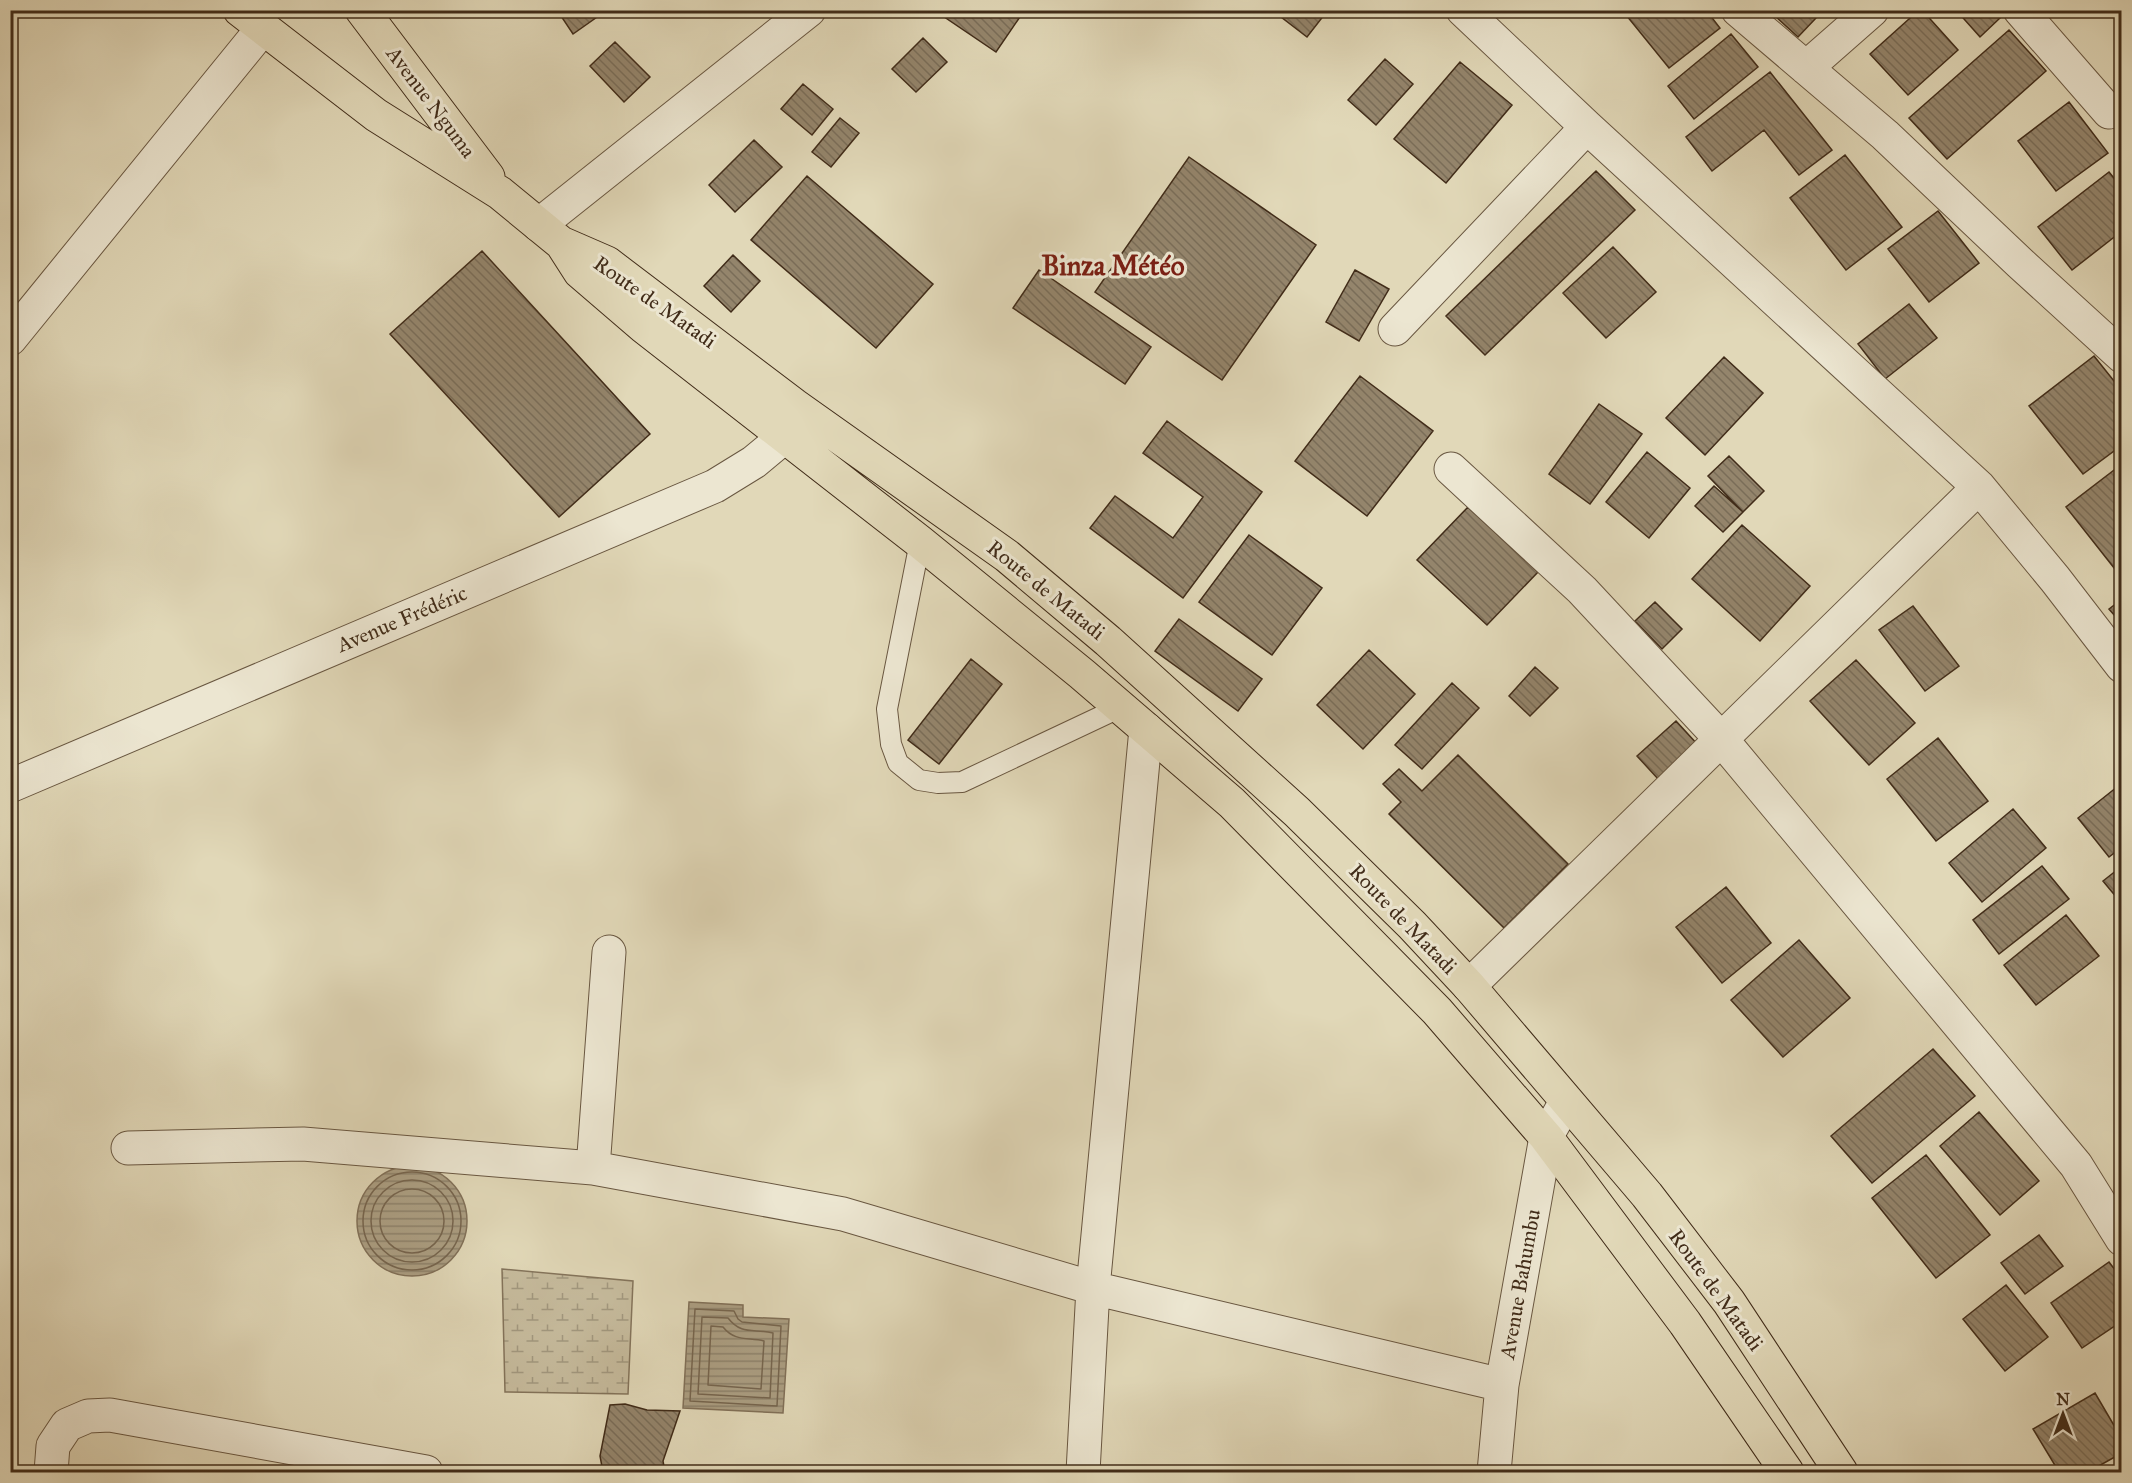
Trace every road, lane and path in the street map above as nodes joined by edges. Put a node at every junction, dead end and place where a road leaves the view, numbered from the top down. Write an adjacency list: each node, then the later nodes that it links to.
1 (362, 10): 11 (main road, Avenue Nguma)
2 (809, 10): 12 (street)
3 (1463, 10): 10 (street)
4 (1738, 10): 8 (street)
5 (1872, 10): 8 (street)
6 (2020, 10): 9 (street)
7 (252, 20): 11 (main road); 14 (street)
8 (1806, 68): 15 (street)
9 (2109, 112)
10 (1587, 128): 13 (street); 18 (street)
11 (500, 193): 12 (main road)
12 (550, 234): 16 (main road, Route de Matadi); 20 (main road, Route de Matadi)
13 (1395, 329)
14 (10, 339)
15 (2121, 356)
16 (784, 437): 19 (main road, Route de Matadi); 26 (street, Avenue Frédéric)
17 (1451, 469): 25 (street)
18 (1979, 487): 21 (street); 25 (street)
19 (920, 542): 22 (main road, Route de Matadi); 23 (lane)
20 (1108, 642): 22 (main road); 28 (main road, Route de Matadi)
21 (2121, 666)
22 (1082, 674): 23 (main road, Route de Matadi)
23 (1121, 707): 24 (main road, Route de Matadi)
24 (1146, 729): 30 (main road, Route de Matadi); 34 (street)
25 (1722, 740): 28 (street); 33 (street)
26 (10, 786)
27 (609, 952): 32 (street)
28 (1469, 986): 29 (main road, Route de Matadi)
29 (1566, 1102): 30 (street, Avenue Bahumbu); 42 (main road, Route de Matadi)
30 (1546, 1137): 35 (street, Avenue Bahumbu); 41 (main road, Route de Matadi)
31 (128, 1148): 32 (street)
32 (593, 1168): 34 (street)
33 (2121, 1239)
34 (1093, 1288): 35 (street); 39 (street)
35 (1502, 1385): 40 (street, Avenue Bahumbu)
36 (332, 1464): 37 (street); 38 (street)
37 (51, 1473)
38 (426, 1473)
39 (1083, 1473)
40 (1494, 1473)
41 (1787, 1473)
42 (1841, 1473)

